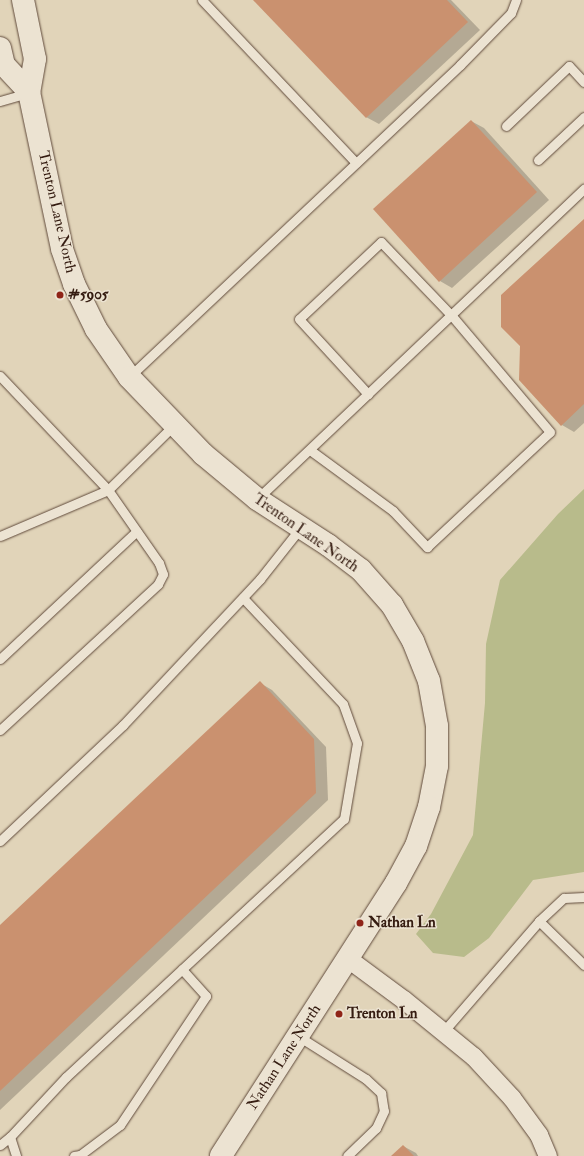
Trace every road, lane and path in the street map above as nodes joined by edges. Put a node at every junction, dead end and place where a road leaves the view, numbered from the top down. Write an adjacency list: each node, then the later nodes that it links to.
1 (23, 0): 6 (street, Trenton Lane North)
2 (202, 0): 11 (lane)
3 (516, 0): 11 (lane)
4 (0, 48): 6 (street)
5 (584, 82): 9 (lane)
6 (30, 92): 7 (lane); 15 (street, Trenton Lane North)
7 (0, 101)
8 (584, 117): 10 (lane)
9 (506, 126)
10 (538, 160)
11 (356, 163): 15 (lane)
12 (584, 189): 13 (lane)
13 (451, 315): 16 (lane); 16 (lane); 18 (lane)
14 (0, 376): 19 (lane)
15 (130, 378): 17 (street, Trenton Lane North)
16 (368, 394): 18 (lane)
17 (174, 425): 19 (lane); 20 (street, Trenton Lane North)
18 (310, 450): 20 (lane)
19 (108, 490): 22 (lane); 23 (lane)
20 (258, 499): 21 (street, Trenton Lane North)
21 (301, 527): 24 (lane); 30 (street, Trenton Lane North)
22 (137, 531): 25 (lane); 26 (lane)
23 (0, 536)
24 (243, 598): 27 (lane); 32 (lane)
25 (0, 659)
26 (0, 730)
27 (0, 841)
28 (584, 897): 29 (lane)
29 (539, 921): 31 (lane); 33 (lane)
30 (347, 958): 33 (street); 34 (street, Nathan Lane North)
31 (584, 965)
32 (182, 969): 35 (lane); 38 (lane)
33 (443, 1032): 41 (street)
34 (298, 1036): 39 (street, Nathan Lane North); 40 (lane)
35 (10, 1137): 36 (lane); 37 (lane)
36 (0, 1145)
37 (16, 1156)
38 (74, 1156)
39 (221, 1156)
40 (347, 1156)
41 (548, 1156)

